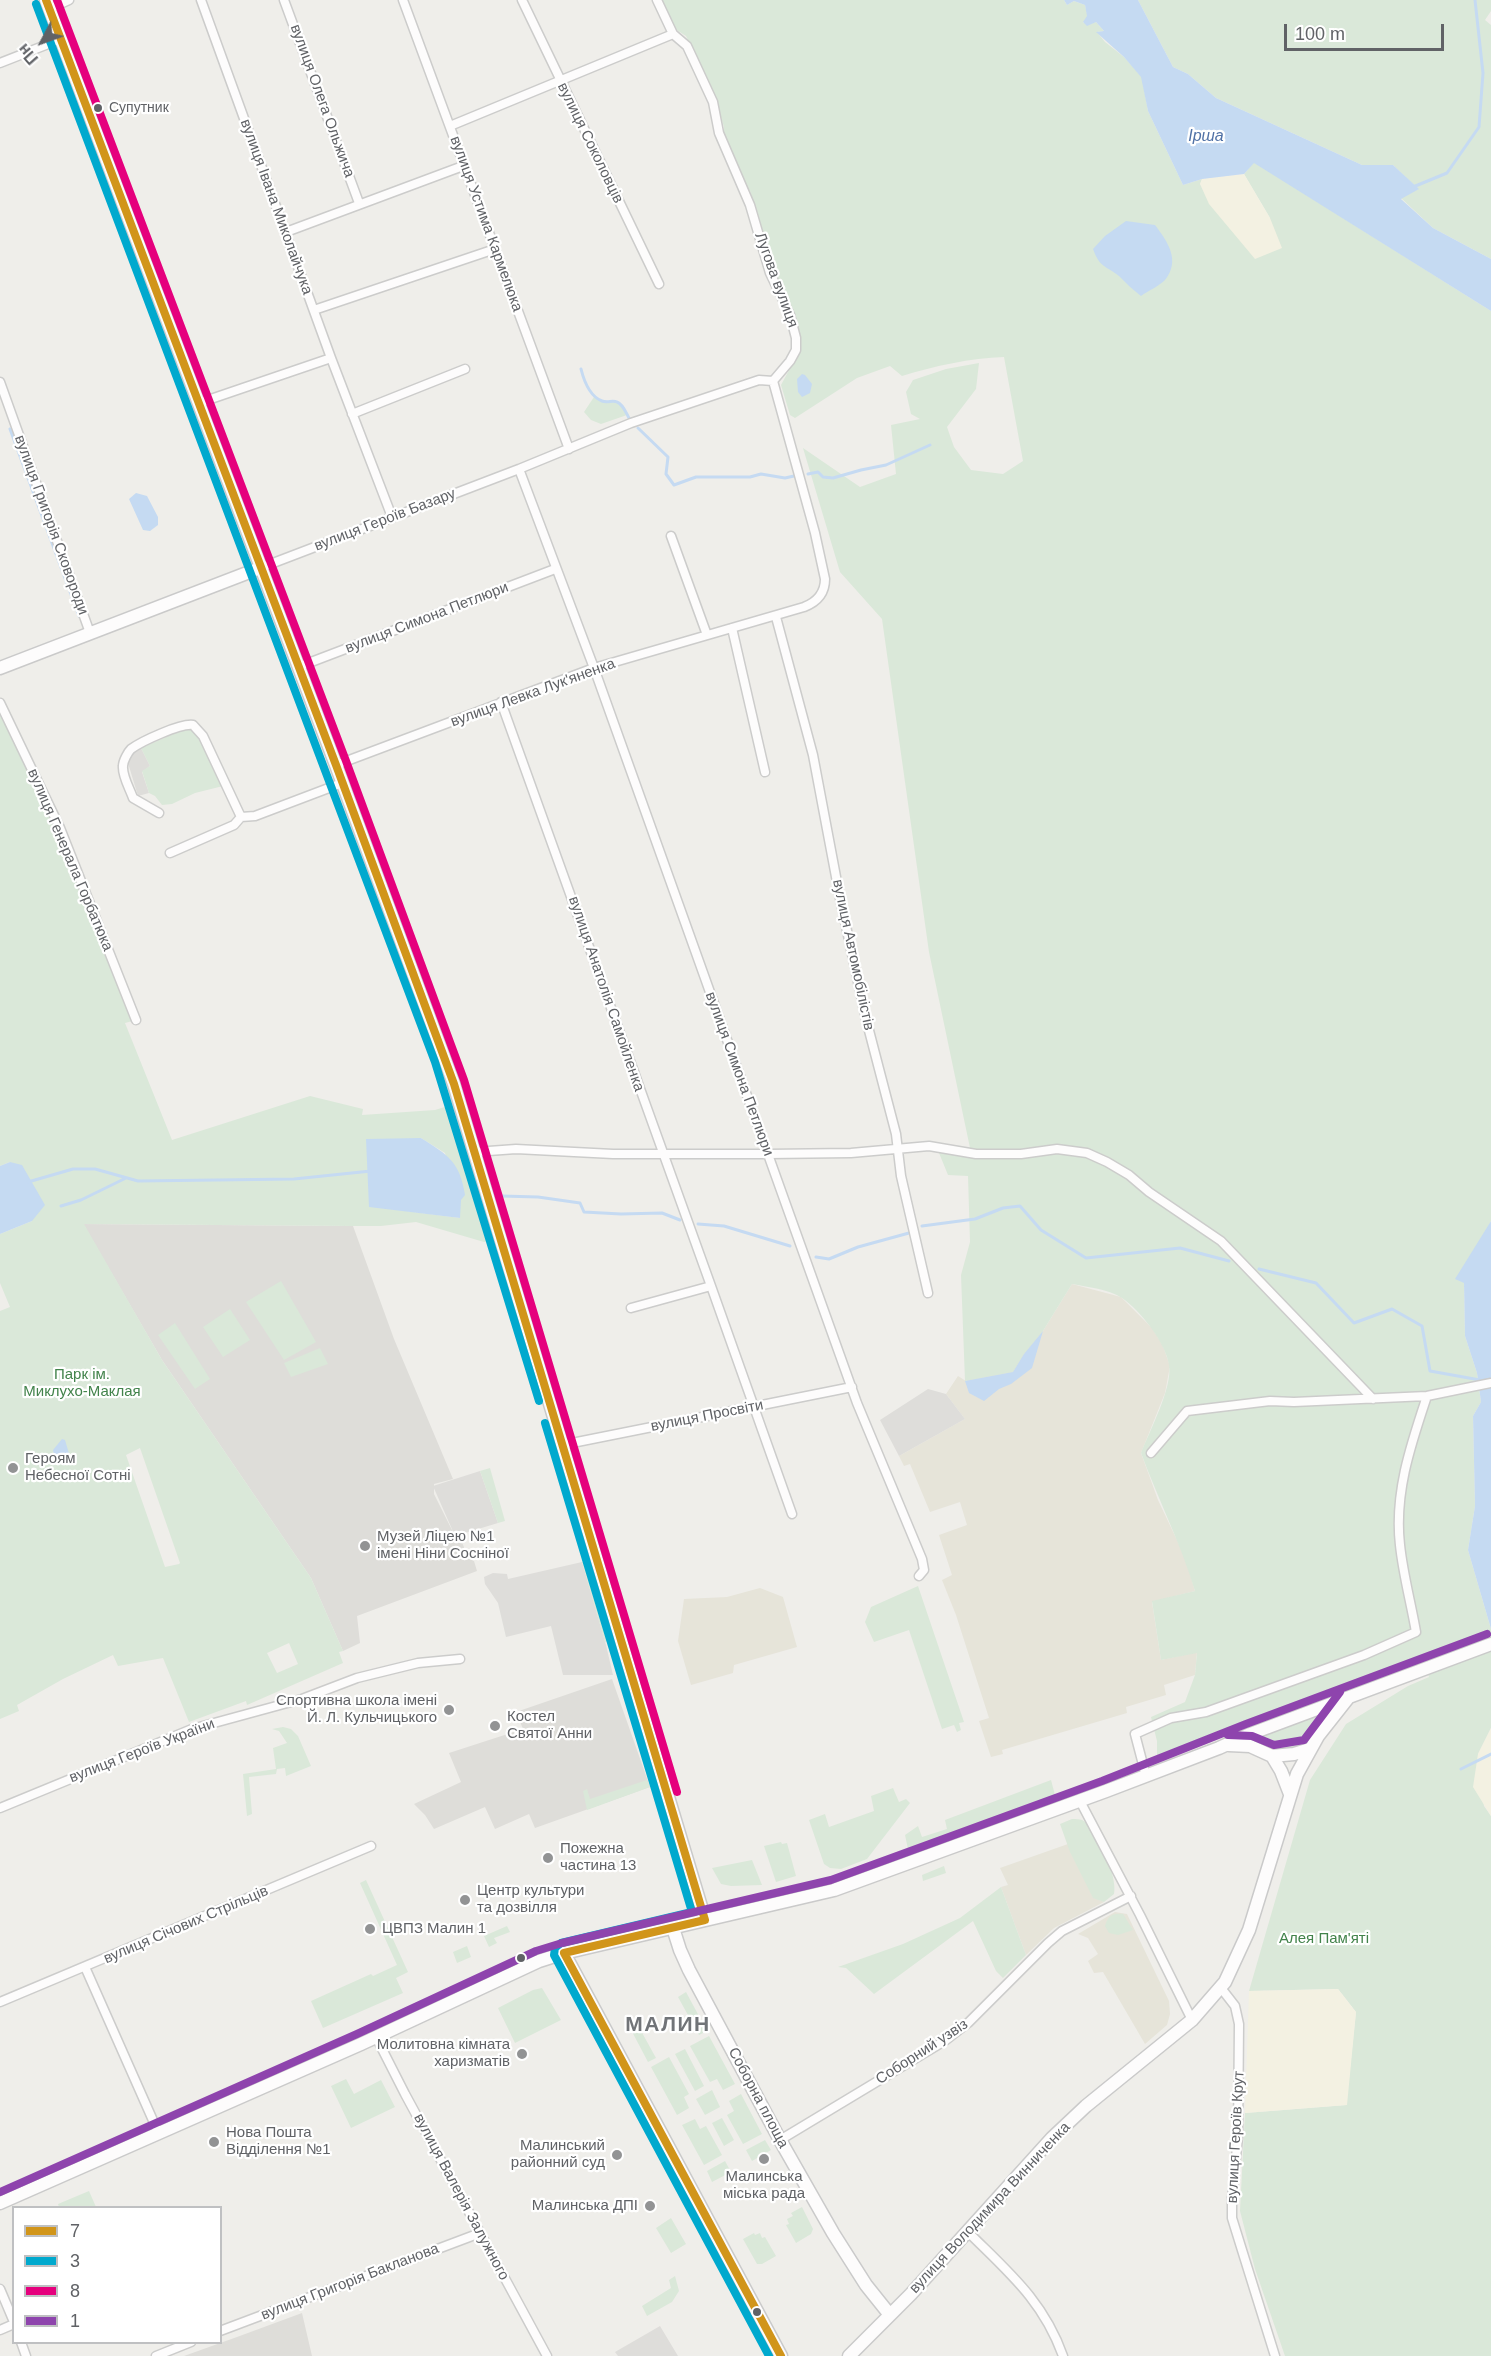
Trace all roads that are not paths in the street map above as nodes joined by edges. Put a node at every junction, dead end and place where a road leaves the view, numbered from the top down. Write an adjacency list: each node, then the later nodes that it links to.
1 (69, 0): 7 (street)
2 (201, 0): 15 (street, вулиця Івана Миколайчука)
3 (284, 0): 14 (street, вулиця Олега Ольжича)
4 (403, 0): 12 (street, вулиця Устима Кармелюка)
5 (522, 0): 11 (street, вулиця Соколовців)
6 (657, 0): 8 (street, Лугова вулиця)
7 (48, 4): 9 (street)
8 (673, 34): 11 (street); 21 (street, Лугова вулиця)
9 (61, 39): 10 (street); 23 (street)
10 (0, 63)
11 (560, 80): 12 (street); 17 (street, вулиця Соколовців)
12 (450, 126): 13 (street, вулиця Устима Кармелюка)
13 (463, 166): 14 (street); 16 (street, вулиця Устима Кармелюка)
14 (359, 203): 15 (street)
15 (286, 232): 18 (street, вулиця Івана Миколайчука)
16 (495, 249): 18 (street); 25 (street, вулиця Устима Кармелюка)
17 (659, 285)
18 (314, 310): 19 (street, вулиця Івана Миколайчука)
19 (331, 358): 23 (street); 24 (street, вулиця Івана Миколайчука)
20 (465, 369): 24 (street)
21 (773, 381): 25 (street, вулиця Героїв Базару); 31 (street, вулиця Левка Лук'яненка)
22 (0, 382): 33 (street, вулиця Григорія Сковороди)
23 (199, 403): 29 (street)
24 (352, 414): 27 (street, вулиця Івана Миколайчука)
25 (568, 449): 26 (street, вулиця Героїв Базару)
26 (519, 469): 27 (street, вулиця Героїв Базару); 30 (street, вулиця Симона Петлюри)
27 (392, 517): 29 (street, вулиця Героїв Базару)
28 (671, 536): 34 (street)
29 (260, 568): 33 (street, вулиця Героїв Базару); 35 (street)
30 (555, 569): 35 (street, вулиця Симона Петлюри); 37 (street, вулиця Симона Петлюри)
31 (776, 617): 32 (street, вулиця Левка Лук'яненка); 47 (street, вулиця Автомобілістів)
32 (732, 628): 34 (street, вулиця Левка Лук'яненка); 41 (street)
33 (90, 633): 36 (street, вулиця Героїв Базару)
34 (707, 635): 37 (street, вулиця Левка Лук'яненка)
35 (298, 667): 40 (street)
36 (0, 668)
37 (594, 668): 38 (street, вулиця Левка Лук'яненка); 50 (street, вулиця Симона Петлюри)
38 (501, 702): 40 (street, вулиця Левка Лук'яненка); 49 (street, вулиця Анатолія Самойленка)
39 (0, 703): 46 (street, вулиця Генерала Горбатюка)
40 (336, 765): 42 (street)
41 (765, 772)
42 (342, 783): 44 (street); 48 (street)
43 (159, 813): 44 (street)
44 (241, 817): 45 (street)
45 (170, 853)
46 (136, 1020)
47 (898, 1149): 50 (street); 52 (street, вулиця Автомобілістів); 57 (street)
48 (475, 1152): 49 (street); 59 (street)
49 (662, 1153): 50 (street); 51 (street, вулиця Анатолія Самойленка)
50 (768, 1154): 55 (street, вулиця Симона Петлюри)
51 (711, 1286): 53 (street); 58 (street, вулиця Анатолія Самойленка)
52 (928, 1293)
53 (631, 1308)
54 (1491, 1383): 56 (street)
55 (852, 1387): 58 (street, вулиця Просвіти); 62 (street, вулиця Симона Петлюри)
56 (1427, 1396): 57 (street); 69 (street)
57 (1373, 1399): 60 (street)
58 (754, 1406): 59 (street, вулиця Просвіти); 61 (street, вулиця Анатолія Самойленка)
59 (562, 1445): 75 (street)
60 (1151, 1453)
61 (792, 1514)
62 (919, 1576)
63 (1491, 1644): 65 (street)
64 (460, 1659): 72 (street, вулиця Героїв України)
65 (1348, 1698): 66 (street); 67 (street, вулиця Володимира Винниченка)
66 (1228, 1745): 68 (street); 69 (street)
67 (1310, 1749): 68 (street); 70 (street, вулиця Володимира Винниченка)
68 (1272, 1756): 70 (street)
69 (1146, 1776): 71 (street)
70 (1290, 1794): 79 (street, вулиця Володимира Винниченка)
71 (1080, 1801): 74 (street); 75 (street)
72 (0, 1808)
73 (371, 1846): 78 (street, вулиця Січових Стрільців)
74 (1131, 1896): 81 (street); 84 (street, Соборний узвіз)
75 (705, 1920): 76 (street)
76 (673, 1928): 77 (street); 84 (street, Соборна площа)
77 (564, 1953): 82 (street); 95 (street)
78 (85, 1967): 80 (street, вулиця Січових Стрільців); 83 (street)
79 (1221, 1988): 81 (street, вулиця Володимира Винниченка); 98 (street, вулиця Героїв Крут)
80 (0, 2002)
81 (1192, 2020): 86 (street, вулиця Володимира Винниченка)
82 (376, 2037): 83 (street); 87 (street, вулиця Валерія Залужного)
83 (159, 2134): 85 (street)
84 (780, 2140): 89 (street, Соборна площа)
85 (0, 2203)
86 (967, 2231): 89 (street, вулиця Володимира Винниченка); 97 (street)
87 (480, 2233): 91 (street, вулиця Григорія Бакланова); 94 (street, вулиця Валерія Залужного)
88 (0, 2289): 90 (street)
89 (890, 2315): 96 (street, вулиця Володимира Винниченка)
90 (12, 2318)
91 (222, 2330)
92 (188, 2344): 93 (street)
93 (156, 2356)
94 (547, 2356)
95 (781, 2356)
96 (849, 2356)
97 (1063, 2356)
98 (1275, 2356)

